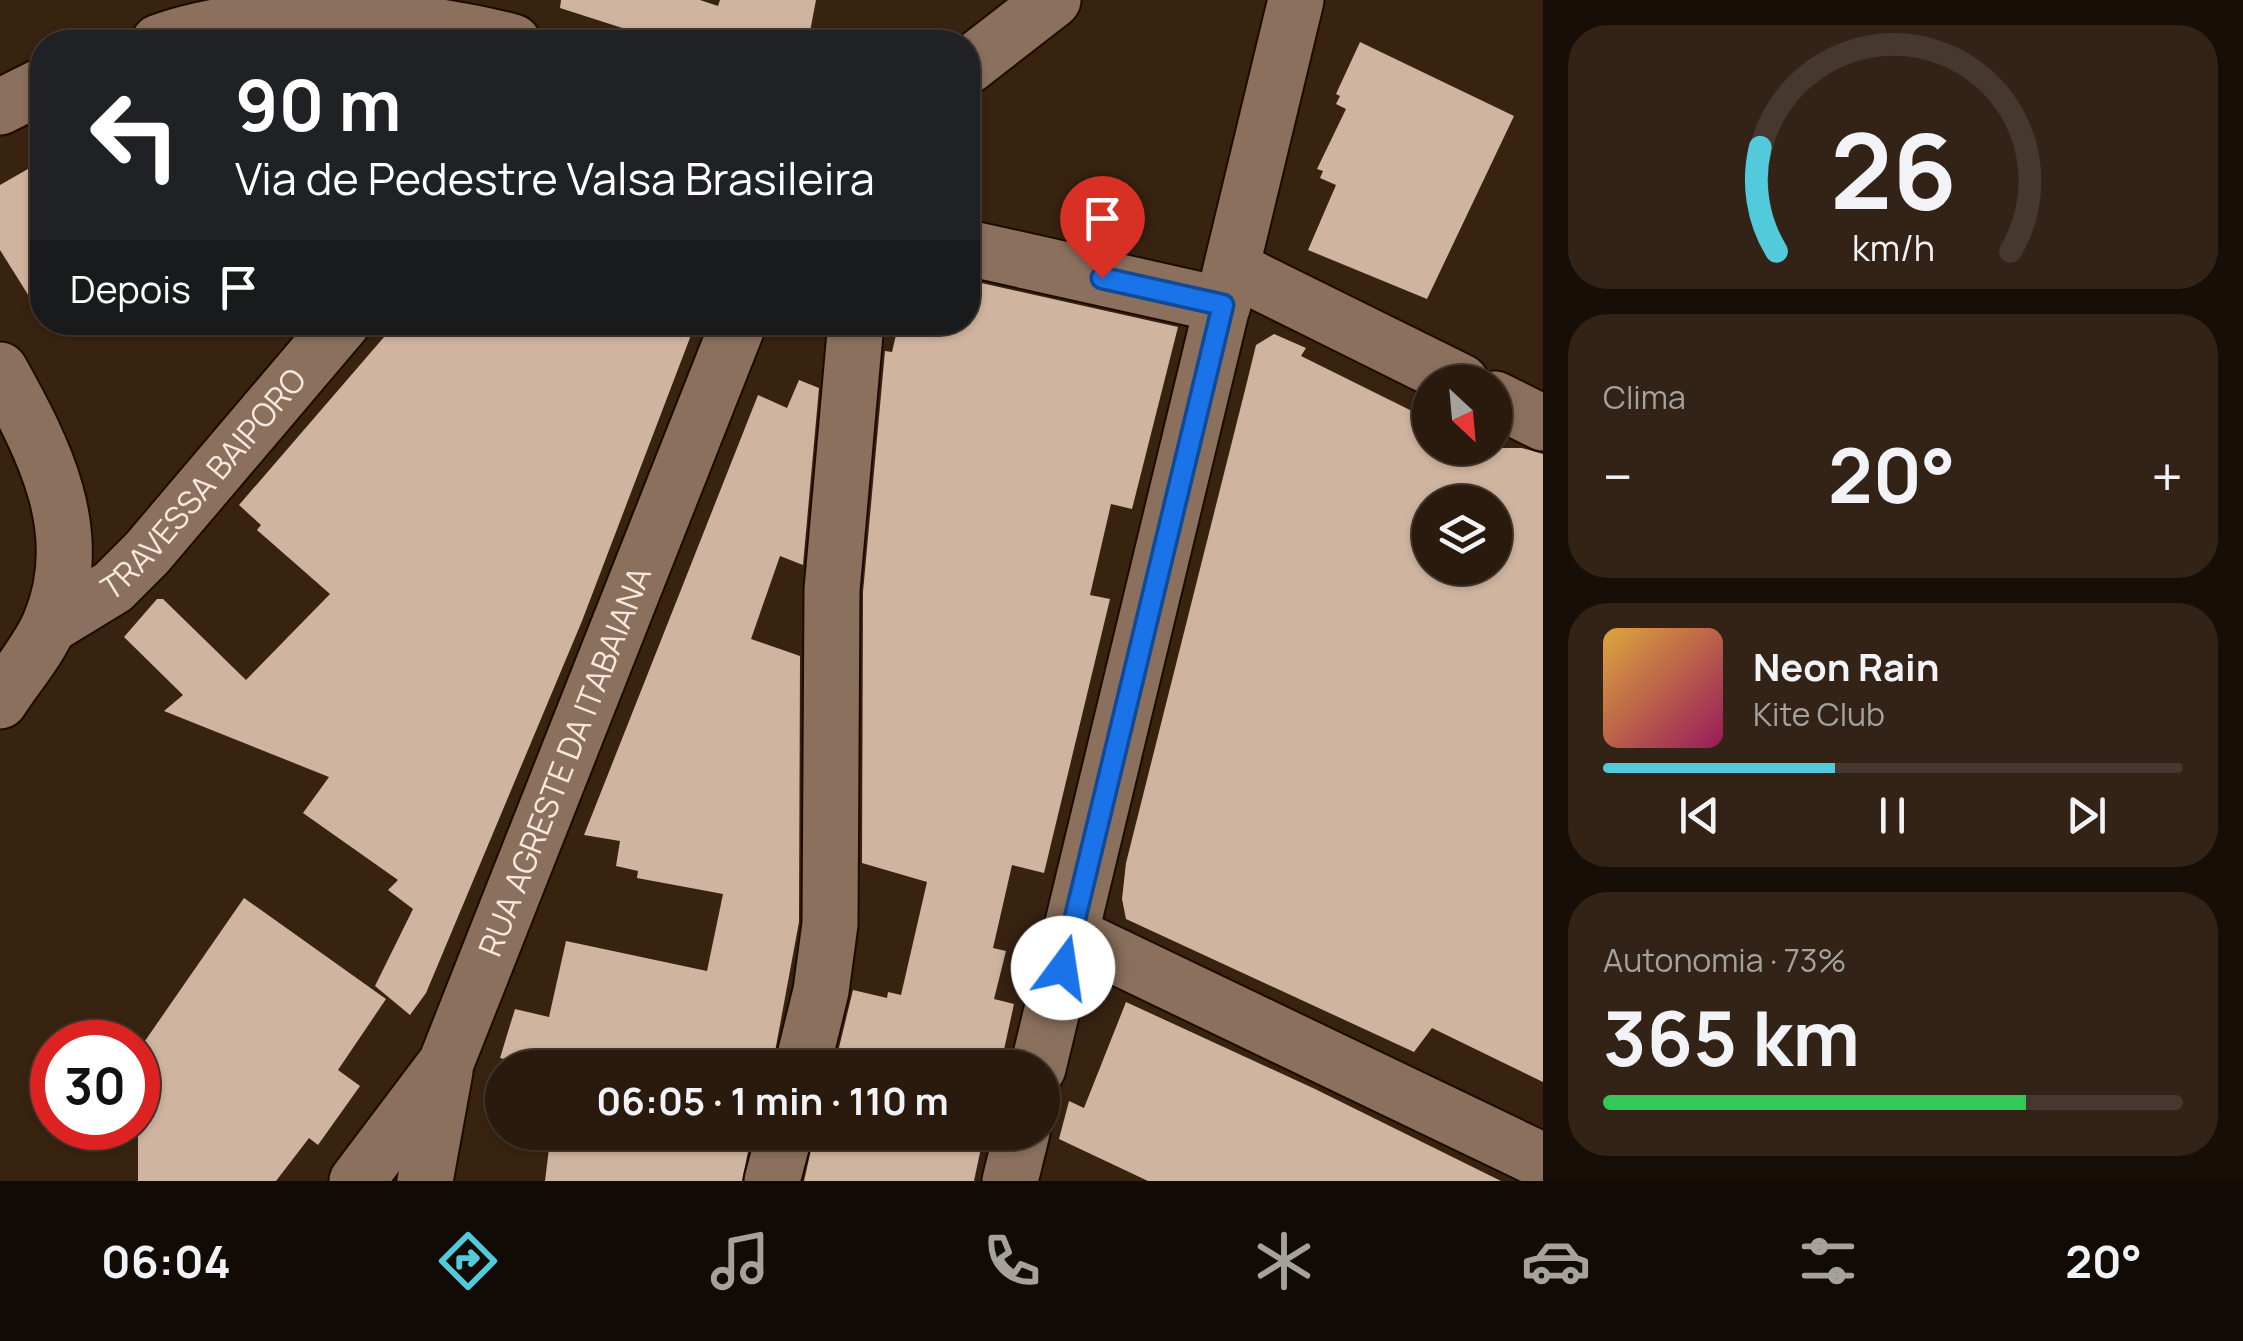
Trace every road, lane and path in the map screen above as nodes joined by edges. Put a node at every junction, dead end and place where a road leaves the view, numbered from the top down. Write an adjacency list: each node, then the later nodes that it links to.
1 (1053, 0): 5 (street)
2 (1296, 0): 9 (street)
3 (484, 24): 4 (street)
4 (206, 30)
5 (980, 57)
6 (30, 92): 7 (street)
7 (0, 108)
8 (980, 250): 9 (street)
9 (1228, 287): 13 (street); 19 (street)
10 (332, 335): 17 (street, TRAVESSA BAIPORO)
11 (734, 335): 22 (street, RUA AGRESTE DA ITABAIANA)
12 (855, 335): 20 (street)
13 (1419, 365)
14 (0, 370): 17 (street)
15 (1512, 408): 16 (street)
16 (1543, 423)
17 (49, 626): 18 (street)
18 (0, 700)
19 (1072, 935): 21 (street); 25 (street)
20 (806, 1050)
21 (1043, 1050)
22 (446, 1063): 26 (street, RUA AGRESTE DA ITABAIANA); 27 (street)
23 (780, 1150): 28 (street)
24 (1018, 1150): 29 (street)
25 (1543, 1162)
26 (357, 1181)
27 (425, 1181)
28 (772, 1181)
29 (1010, 1181)

